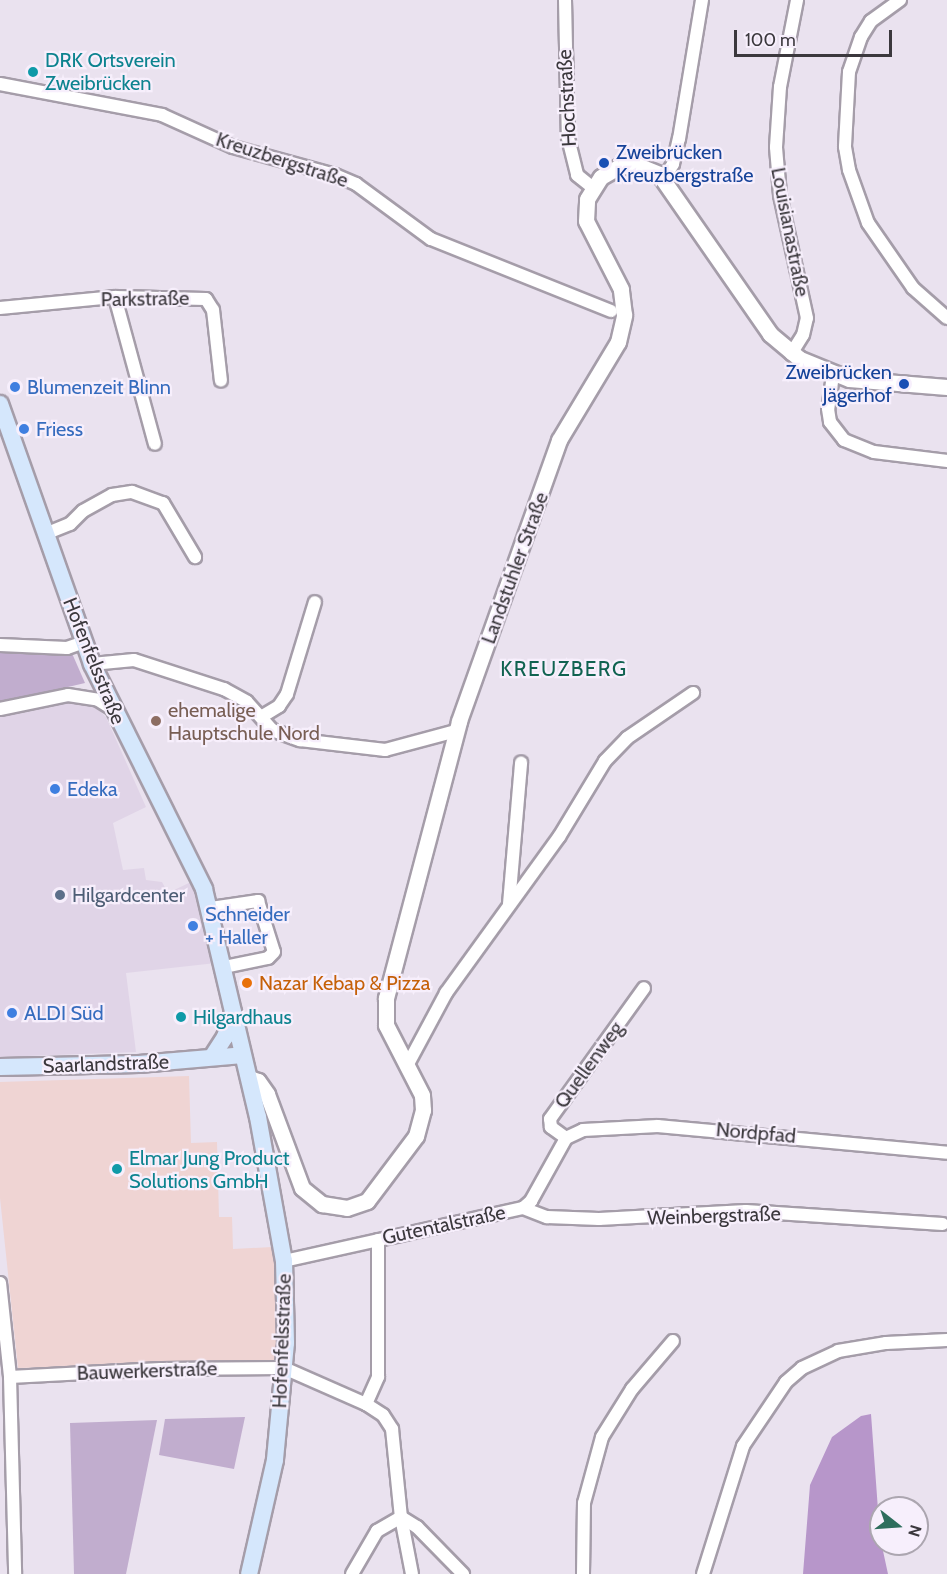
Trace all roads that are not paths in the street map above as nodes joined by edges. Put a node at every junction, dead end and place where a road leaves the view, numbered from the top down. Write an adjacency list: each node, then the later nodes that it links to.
1 (565, 0): 7 (street, Hochstraße)
2 (702, 0): 6 (street)
3 (797, 0): 12 (street, Louisianastraße)
4 (900, 0): 11 (street)
5 (0, 84): 10 (street, Kreuzbergstraße)
6 (663, 179): 7 (street); 12 (street)
7 (592, 187): 29 (street, Landstuhler Straße)
8 (115, 297): 9 (street, Parkstraße); 14 (street, Parkstraße); 17 (street)
9 (0, 308)
10 (611, 311)
11 (947, 318)
12 (791, 354): 13 (street)
13 (834, 375): 15 (street); 18 (street)
14 (221, 381)
15 (947, 387)
16 (0, 404): 19 (main road, Hofenfelsstraße)
17 (155, 444)
18 (947, 461)
19 (45, 534): 20 (street); 22 (main road, Hofenfelsstraße)
20 (195, 558)
21 (315, 602): 28 (street)
22 (84, 642): 23 (street); 24 (main road, Hofenfelsstraße)
23 (0, 645)
24 (92, 664): 26 (main road, Hofenfelsstraße); 28 (street)
25 (693, 693): 31 (street)
26 (111, 708): 27 (street); 32 (main road, Hofenfelsstraße)
27 (0, 709)
28 (261, 717): 29 (street)
29 (456, 731): 38 (street, Landstuhler Straße)
30 (521, 763): 31 (street)
31 (508, 908): 38 (street)
32 (211, 909): 33 (main road, Hofenfelsstraße); 33 (street)
33 (225, 967): 35 (main road, Hofenfelsstraße)
34 (644, 988): 41 (street, Quellenweg)
35 (234, 1011): 36 (main road, Hofenfelsstraße); 37 (main road)
36 (243, 1054): 37 (main road, Saarlandstraße); 40 (main road, Hofenfelsstraße)
37 (212, 1057): 39 (main road, Saarlandstraße)
38 (408, 1064): 40 (street, Landstuhler Straße)
39 (0, 1067)
40 (249, 1078): 46 (main road, Hofenfelsstraße)
41 (566, 1138): 42 (street, Nordpfad); 43 (street, Gutentalstraße)
42 (947, 1153)
43 (523, 1208): 44 (street, Weinbergstraße); 45 (street, Gutentalstraße)
44 (943, 1224)
45 (378, 1240): 46 (street, Gutentalstraße); 52 (street)
46 (284, 1261): 50 (main road, Hofenfelsstraße)
47 (0, 1283): 51 (street)
48 (947, 1340): 60 (street)
49 (673, 1341): 59 (street)
50 (284, 1368): 51 (street, Bauwerkerstraße); 52 (street); 55 (main road, Hofenfelsstraße)
51 (10, 1377): 54 (street)
52 (366, 1404): 53 (street)
53 (401, 1517): 56 (street); 57 (street); 58 (street)
54 (15, 1574)
55 (249, 1574)
56 (352, 1574)
57 (412, 1574)
58 (463, 1574)
59 (583, 1574)
60 (703, 1574)

